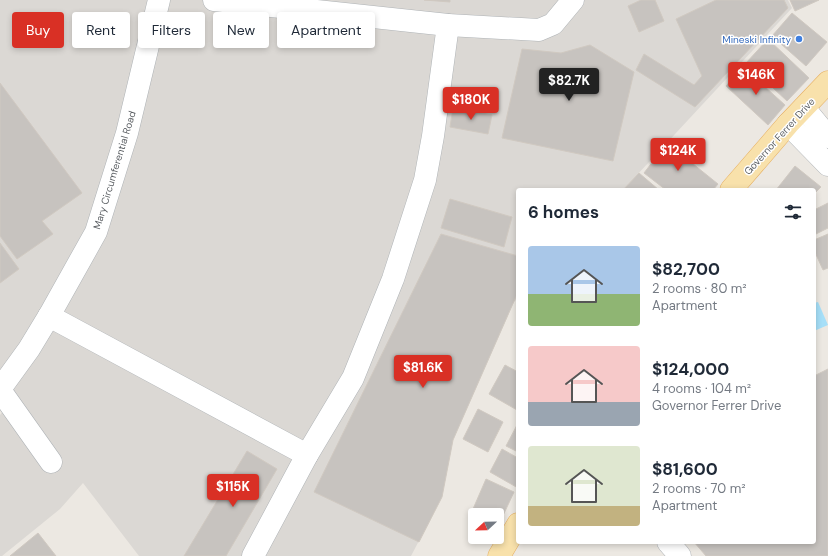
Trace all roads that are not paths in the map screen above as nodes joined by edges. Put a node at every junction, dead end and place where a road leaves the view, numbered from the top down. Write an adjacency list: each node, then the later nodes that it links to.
1 (159, 0): 11 (street, Mary Circumferential Road)
2 (214, 0): 4 (street)
3 (573, 0): 4 (street)
4 (448, 25): 13 (street)
5 (828, 82): 6 (main road, Governor Ferrer Drive)
6 (804, 108): 7 (main road, Governor Ferrer Drive); 8 (street)
7 (788, 124): 9 (street); 10 (main road, Governor Ferrer Drive)
8 (828, 137)
9 (828, 164)
10 (733, 188)
11 (49, 316): 12 (street, Mary Circumferential Road); 13 (street)
12 (0, 389): 14 (street)
13 (307, 455): 17 (street)
14 (52, 462)
15 (516, 527): 18 (main road)
16 (670, 544): 19 (street)
17 (253, 556)
18 (499, 556)
19 (680, 556)

